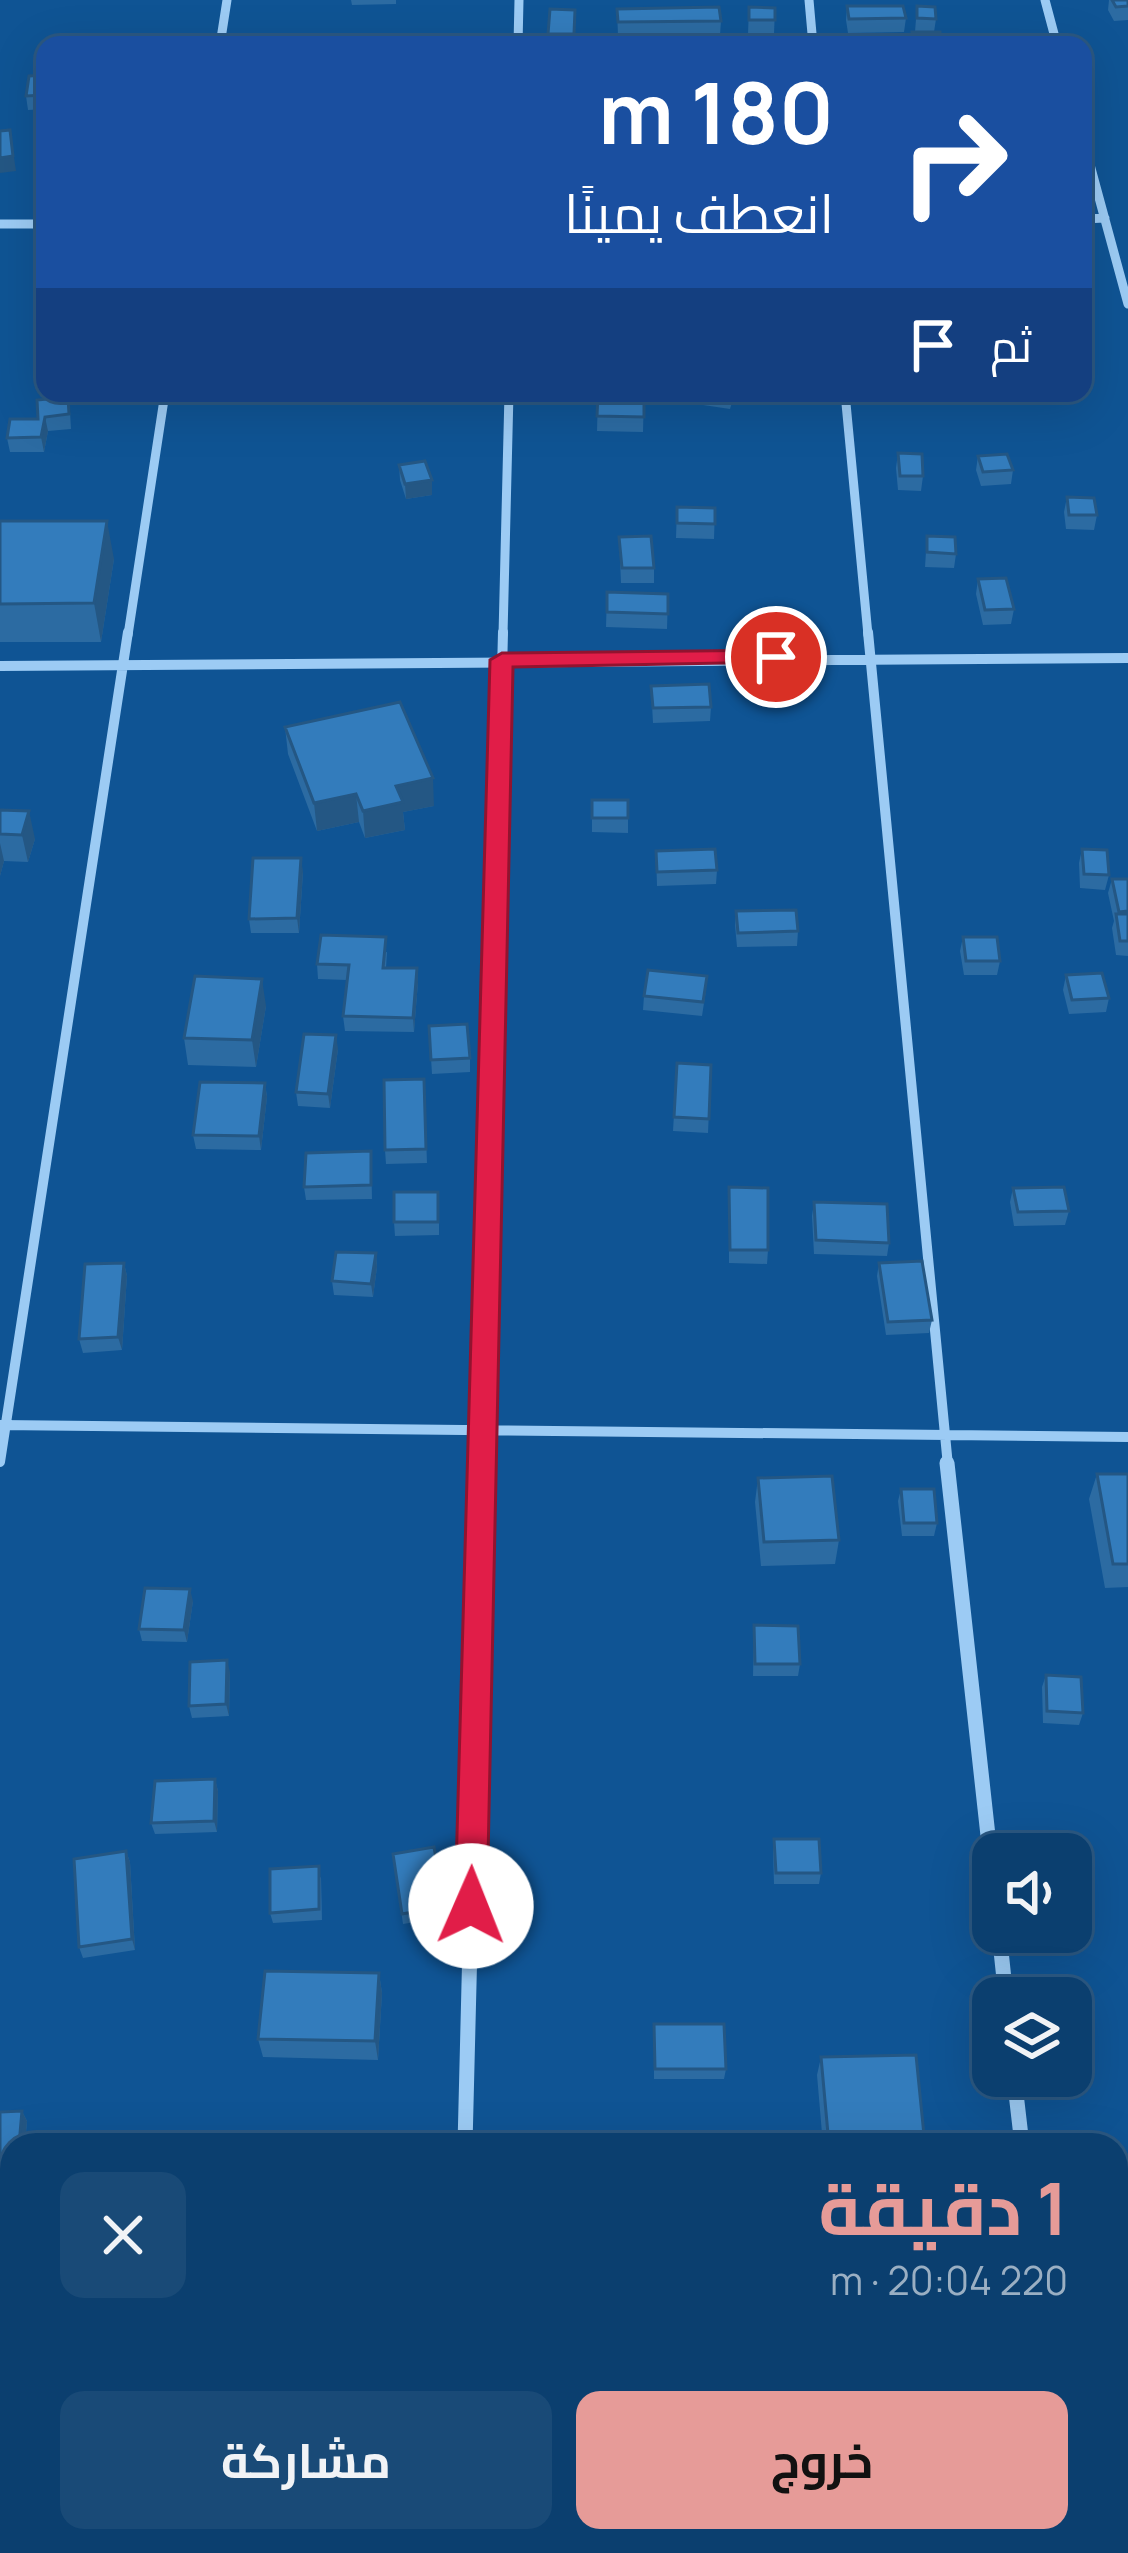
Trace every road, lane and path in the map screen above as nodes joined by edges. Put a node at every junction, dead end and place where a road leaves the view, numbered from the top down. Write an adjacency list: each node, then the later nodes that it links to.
1 (227, 0): 5 (street)
2 (519, 0): 6 (street)
3 (809, 0): 7 (street)
4 (1045, 0): 8 (street)
5 (221, 36)
6 (518, 36)
7 (812, 36)
8 (1055, 36)
9 (1092, 171): 10 (street)
10 (1105, 218): 11 (street); 14 (street)
11 (1092, 219)
12 (0, 224): 13 (street)
13 (36, 224)
14 (1128, 304)
15 (164, 402): 21 (street)
16 (509, 402): 20 (street)
17 (845, 402): 18 (street)
18 (868, 656): 19 (street); 20 (street); 25 (street)
19 (1128, 658)
20 (502, 660): 21 (street); 24 (street)
21 (123, 664): 22 (street); 23 (street)
22 (0, 666)
23 (3, 1425): 24 (street); 27 (street)
24 (483, 1427): 25 (street); 30 (street)
25 (944, 1434): 26 (street); 28 (street)
26 (1128, 1437)
27 (0, 1462)
28 (988, 1833)
29 (1016, 2097): 31 (street)
30 (465, 2133)
31 (1021, 2133)

